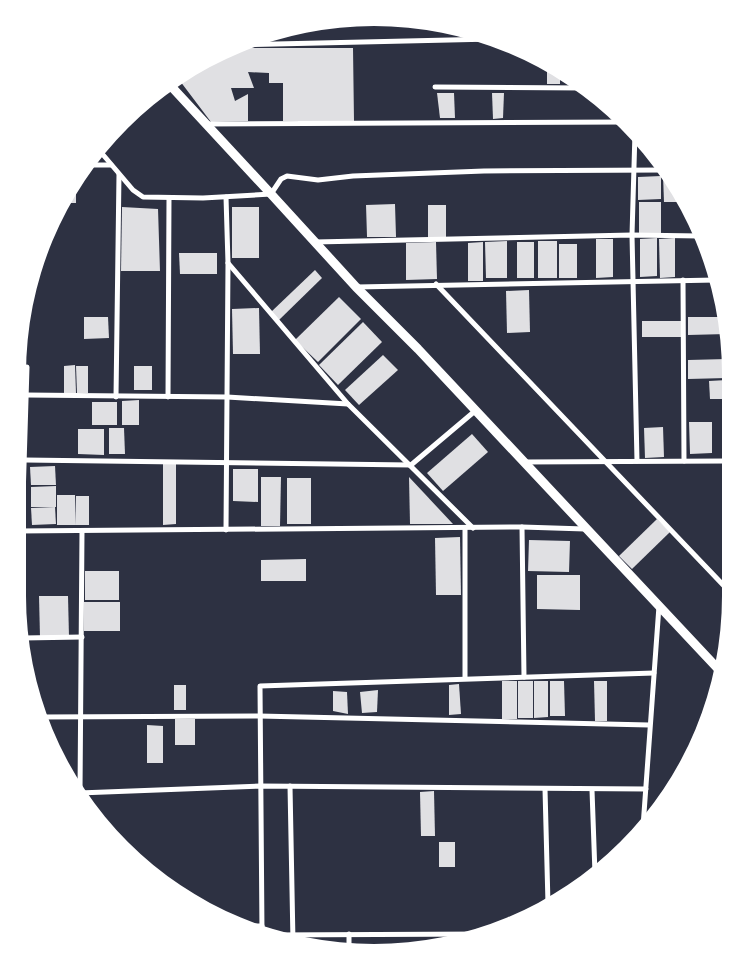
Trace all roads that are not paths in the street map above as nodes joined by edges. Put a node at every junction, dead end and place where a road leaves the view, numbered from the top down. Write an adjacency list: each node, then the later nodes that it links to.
1 (472, 40): 2 (street)
2 (264, 44)
3 (435, 87): 4 (street)
4 (571, 88)
5 (174, 90): 7 (street)
6 (613, 122): 7 (street)
7 (205, 124): 15 (street)
8 (634, 144): 12 (street)
9 (104, 156): 11 (street)
10 (96, 165): 11 (street)
11 (111, 165): 14 (street)
12 (633, 170): 13 (street); 15 (street); 18 (street)
13 (655, 170)
14 (119, 173): 17 (street); 29 (street)
15 (272, 194): 16 (street); 20 (street)
16 (226, 197): 17 (street); 21 (street)
17 (169, 198): 30 (street)
18 (632, 235): 19 (street); 20 (street); 24 (street)
19 (693, 236)
20 (314, 242): 26 (street)
21 (228, 263): 31 (street); 32 (street)
22 (683, 280): 23 (street); 24 (street); 37 (street)
23 (709, 280)
24 (634, 281): 25 (street); 36 (street)
25 (436, 284): 26 (street); 35 (street)
26 (356, 287): 33 (street)
27 (27, 367): 28 (street)
28 (26, 395): 29 (street)
29 (116, 397): 30 (street)
30 (168, 397): 31 (street)
31 (227, 397): 32 (street); 40 (street)
32 (348, 404): 41 (street)
33 (475, 411): 39 (street); 41 (street)
34 (26, 460): 40 (street)
35 (605, 461): 36 (street); 39 (street); 49 (street)
36 (637, 461): 37 (street)
37 (684, 461): 38 (street)
38 (722, 461)
39 (524, 462): 45 (street)
40 (227, 464): 41 (street); 46 (street)
41 (411, 465): 44 (street)
42 (522, 527): 44 (street); 45 (street); 55 (street)
43 (465, 528): 44 (street); 46 (street); 56 (street)
44 (473, 528)
45 (586, 529): 50 (street)
46 (226, 530): 48 (street)
47 (26, 531): 48 (street)
48 (82, 531): 51 (street)
49 (722, 585)
50 (659, 606): 53 (street); 54 (street)
51 (82, 637): 52 (street); 59 (street)
52 (29, 638)
53 (715, 666)
54 (654, 673): 55 (street); 60 (street)
55 (524, 677): 56 (street)
56 (465, 678): 57 (street)
57 (259, 716): 59 (street); 60 (street); 62 (street)
58 (48, 717): 59 (street)
59 (81, 717): 61 (street)
60 (650, 726): 65 (street)
61 (80, 781)
62 (260, 786): 63 (street); 67 (street); 71 (street)
63 (290, 786): 64 (street); 72 (street)
64 (545, 789): 66 (street); 70 (street)
65 (646, 789): 66 (street); 68 (street)
66 (592, 790): 69 (street)
67 (88, 793)
68 (644, 815)
69 (595, 864)
70 (548, 897)
71 (262, 925)
72 (293, 934): 73 (street)
73 (349, 934): 74 (street); 75 (street)
74 (455, 934)
75 (349, 943)

